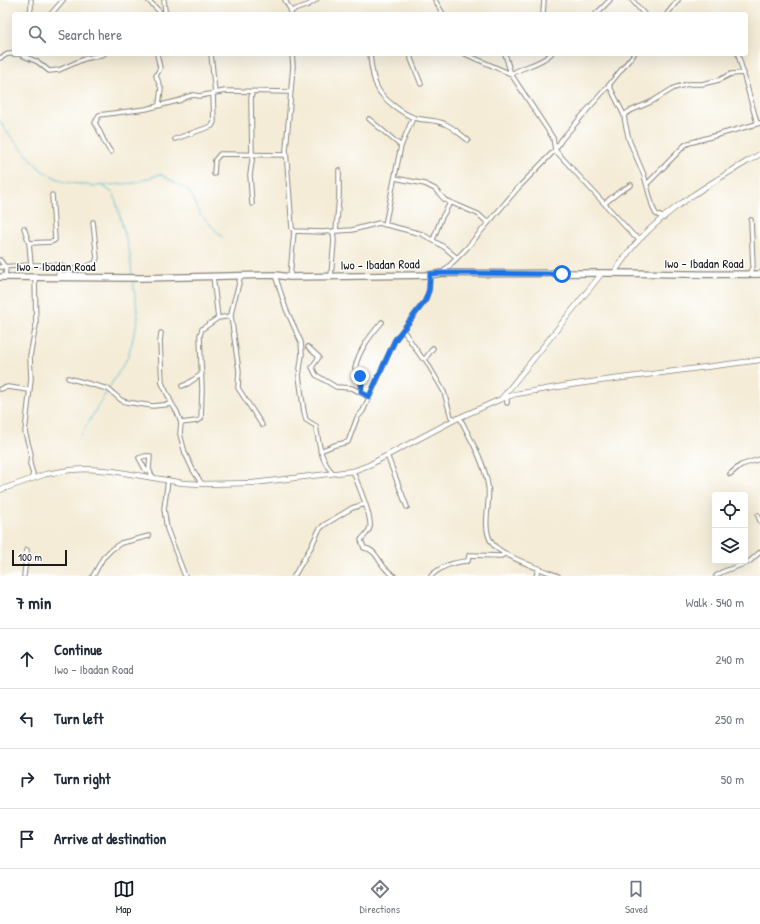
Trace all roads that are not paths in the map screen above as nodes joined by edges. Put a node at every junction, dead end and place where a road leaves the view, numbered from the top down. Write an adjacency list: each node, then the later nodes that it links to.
1 (31, 0): 12 (street)
2 (63, 0): 13 (street)
3 (148, 0): 14 (street)
4 (164, 0): 15 (street)
5 (285, 0): 16 (street)
6 (316, 0): 16 (street)
7 (435, 0): 17 (street)
8 (544, 0): 18 (street)
9 (610, 0): 19 (street)
10 (632, 0): 20 (street)
11 (678, 0): 21 (street)
12 (29, 12)
13 (53, 12)
14 (160, 12)
15 (166, 12)
16 (291, 12)
17 (443, 12)
18 (542, 12)
19 (598, 12)
20 (642, 12)
21 (669, 12)
22 (12, 54): 35 (street)
23 (24, 56): 24 (street)
24 (96, 56)
25 (157, 56): 43 (street)
26 (211, 56): 42 (street)
27 (292, 56): 41 (street)
28 (370, 56): 45 (street)
29 (411, 56): 38 (street)
30 (470, 56): 37 (street)
31 (506, 56): 37 (street)
32 (549, 56): 37 (street)
33 (632, 56): 39 (street)
34 (739, 56): 36 (street)
35 (0, 58)
36 (744, 73): 44 (street); 47 (street)
37 (511, 74): 51 (street)
38 (421, 84)
39 (610, 85): 44 (street); 51 (street)
40 (252, 92): 41 (street); 42 (street); 53 (street)
41 (290, 92): 55 (street)
42 (214, 94): 43 (street); 48 (street)
43 (159, 105): 52 (street)
44 (624, 115): 59 (street)
45 (413, 118): 49 (street); 50 (street)
46 (370, 119): 50 (street)
47 (758, 123): 59 (street)
48 (175, 139)
49 (468, 140)
50 (401, 146): 58 (street)
51 (555, 150): 63 (street); 68 (street)
52 (112, 152)
53 (253, 154): 55 (street); 57 (street); 64 (street)
54 (760, 154): 65 (street)
55 (286, 155): 71 (street)
56 (339, 170): 72 (street)
57 (214, 174)
58 (395, 178): 62 (street); 69 (street)
59 (647, 184): 65 (street)
60 (631, 185): 63 (street)
61 (52, 195): 75 (street)
62 (450, 203): 68 (street); 74 (street)
63 (605, 203): 73 (street)
64 (252, 204)
65 (664, 218): 73 (street)
66 (752, 220): 86 (street)
67 (93, 222): 79 (street)
68 (488, 223): 76 (street)
69 (385, 225): 72 (street); 74 (street)
70 (24, 228): 75 (street)
71 (294, 231): 72 (street); 91 (street)
72 (334, 231): 92 (street)
73 (640, 238): 84 (street)
74 (433, 240): 76 (street)
75 (29, 244): 78 (street)
76 (456, 257): 82 (street)
77 (0, 260): 81 (street)
78 (31, 265): 79 (street); 81 (street)
79 (61, 265): 95 (street)
80 (0, 267): 81 (street)
81 (6, 268): 93 (street)
82 (442, 273): 83 (main road, Iwo - Ibadan Road); 85 (main road, Iwo - Ibadan Road)
83 (602, 273): 84 (main road, Iwo - Ibadan Road); 113 (street)
84 (614, 273): 86 (main road, Iwo - Ibadan Road)
85 (430, 274): 92 (main road, Iwo - Ibadan Road); 99 (street)
86 (749, 274): 87 (main road, Iwo - Ibadan Road)
87 (760, 274)
88 (213, 275): 90 (main road, Iwo - Ibadan Road); 95 (main road, Iwo - Ibadan Road); 97 (street)
89 (275, 275): 90 (main road, Iwo - Ibadan Road); 91 (main road, Iwo - Ibadan Road); 119 (street)
90 (240, 276): 96 (street)
91 (290, 276): 92 (main road, Iwo - Ibadan Road)
92 (331, 276)
93 (3, 277): 94 (main road, Iwo - Ibadan Road)
94 (35, 277): 95 (main road, Iwo - Ibadan Road); 109 (street)
95 (125, 277)
96 (231, 316): 97 (street); 118 (street)
97 (218, 318): 105 (street)
98 (382, 322): 110 (street)
99 (403, 330): 103 (street); 111 (street)
100 (161, 333): 115 (street)
101 (308, 347): 110 (street)
102 (433, 348): 103 (street)
103 (425, 359): 116 (street)
104 (760, 360): 112 (street)
105 (202, 374): 107 (street); 117 (street)
106 (68, 378): 115 (street)
107 (182, 386)
108 (0, 389): 109 (street)
109 (29, 390): 127 (street)
110 (361, 392): 111 (street)
111 (369, 397): 119 (street)
112 (507, 397): 113 (street); 114 (street)
113 (501, 399): 116 (street)
114 (507, 403)
115 (172, 404): 117 (street)
116 (458, 419): 120 (street); 138 (street)
117 (181, 423): 129 (street)
118 (262, 425)
119 (320, 451): 124 (street)
120 (387, 455): 123 (street); 132 (street)
121 (760, 459): 125 (street)
122 (149, 470): 126 (street)
123 (353, 471): 124 (street); 131 (street)
124 (333, 473): 129 (street)
125 (730, 474)
126 (154, 478): 127 (street); 128 (street)
127 (30, 480): 130 (street)
128 (168, 480): 129 (street); 142 (street)
129 (202, 484)
130 (0, 490)
131 (365, 504): 143 (street); 144 (street)
132 (407, 507)
133 (758, 515): 134 (street)
134 (760, 521)
135 (149, 536): 141 (street)
136 (27, 550): 140 (street)
137 (760, 552): 148 (street)
138 (505, 554): 139 (street); 145 (street)
139 (539, 568): 146 (street); 147 (street)
140 (24, 576)
141 (93, 576)
142 (185, 576)
143 (294, 576)
144 (394, 576)
145 (431, 576)
146 (536, 576)
147 (558, 576)
148 (716, 576)

